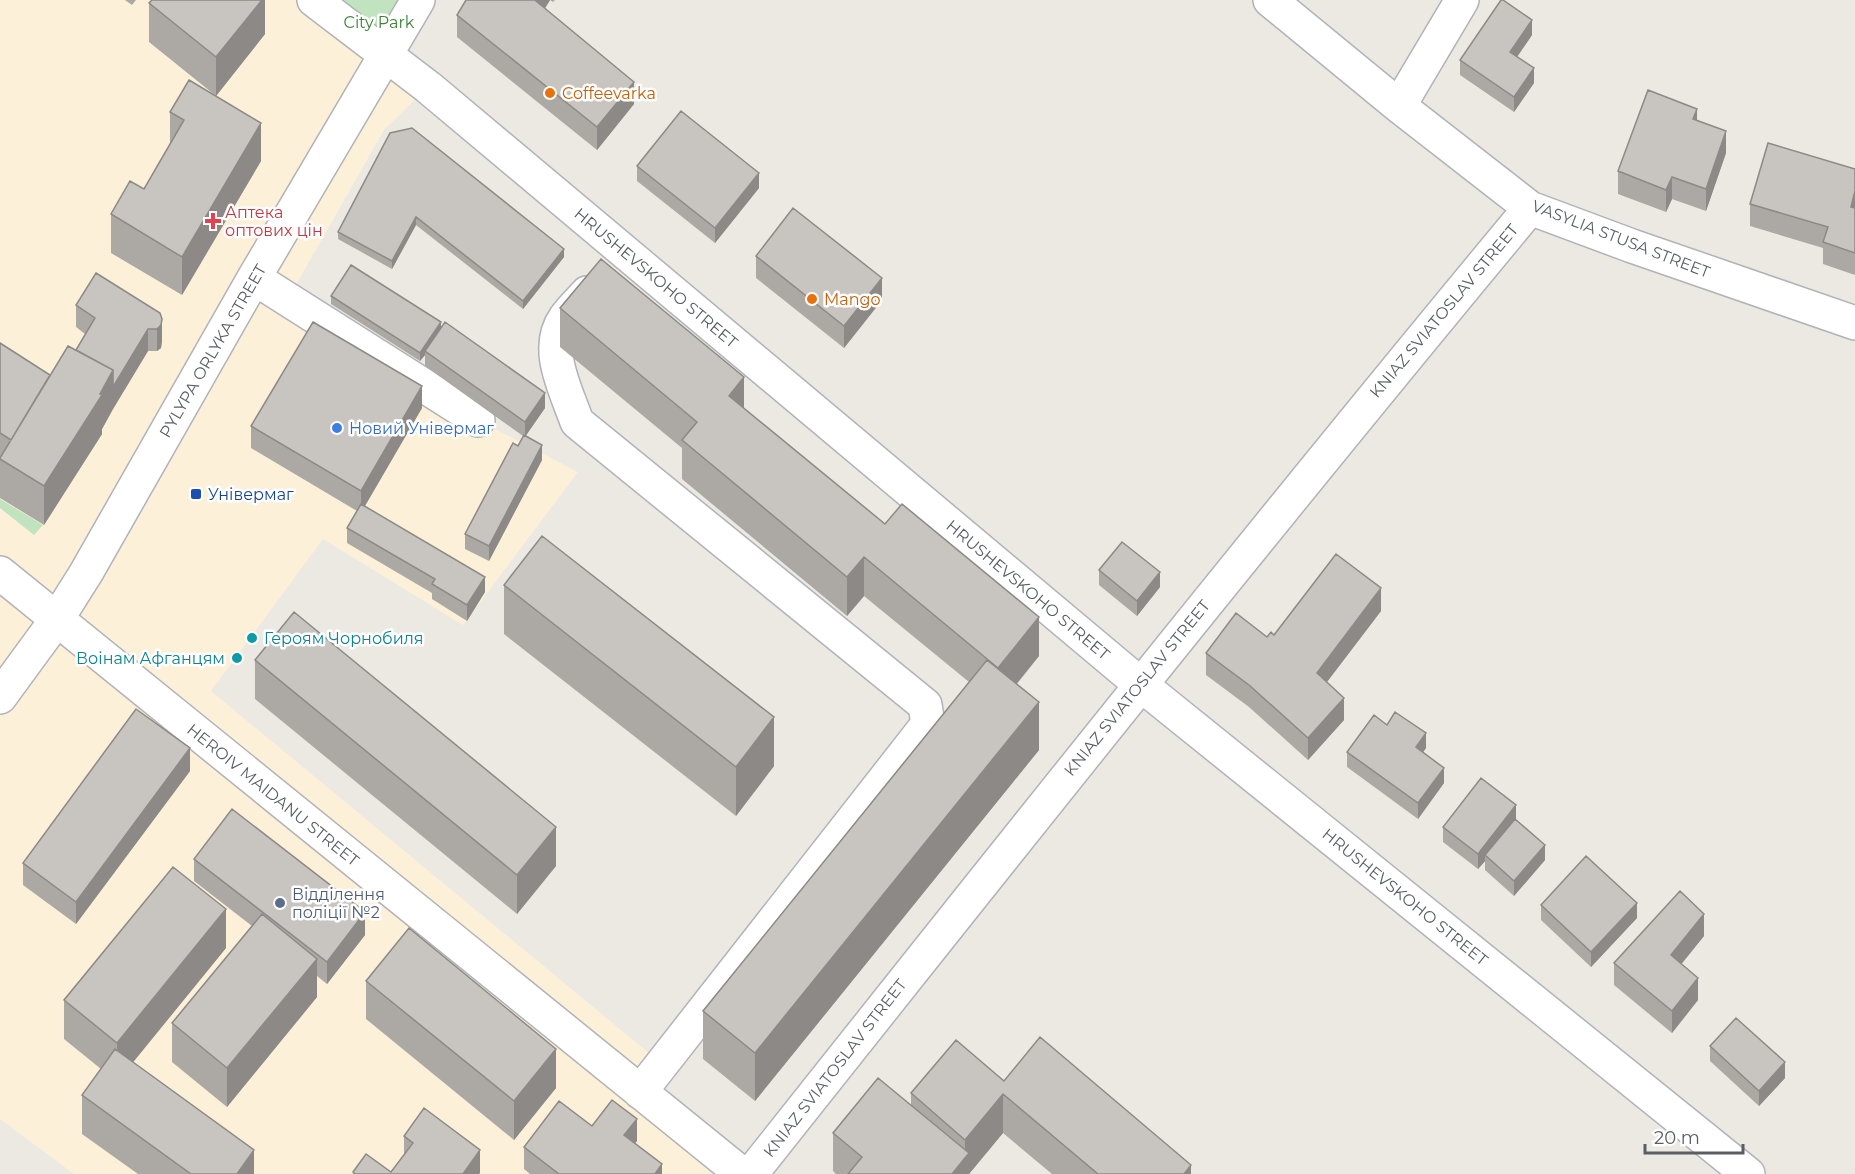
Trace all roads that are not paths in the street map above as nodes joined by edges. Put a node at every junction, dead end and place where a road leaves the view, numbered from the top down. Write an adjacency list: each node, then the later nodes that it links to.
1 (314, 0): 5 (street, HRUSHEVSKOHO STREET)
2 (418, 0): 5 (street, PYLYPA ORLYKA STREET)
3 (1270, 0): 6 (street, VASYLIA STUSA STREET)
4 (1462, 0): 6 (street)
5 (386, 55): 8 (street, HRUSHEVSKOHO STREET); 9 (street, PYLYPA ORLYKA STREET)
6 (1399, 106): 7 (street, VASYLIA STUSA STREET)
7 (1530, 208): 10 (street, VASYLIA STUSA STREET); 14 (street, KNIAZ SVIATOSLAV STREET)
8 (623, 251): 14 (street, HRUSHEVSKOHO STREET); 16 (street)
9 (254, 278): 11 (street); 13 (street, PYLYPA ORLYKA STREET)
10 (1855, 323)
11 (478, 420)
12 (0, 573): 13 (street, HEROIV MAIDANU STREET)
13 (57, 619): 15 (street, PYLYPA ORLYKA STREET); 16 (street, HEROIV MAIDANU STREET)
14 (1140, 684): 18 (street, KNIAZ SVIATOSLAV STREET); 19 (street, HRUSHEVSKOHO STREET)
15 (0, 697)
16 (640, 1092): 17 (street, HEROIV MAIDANU STREET)
17 (742, 1174)
18 (751, 1174)
19 (1748, 1174)

